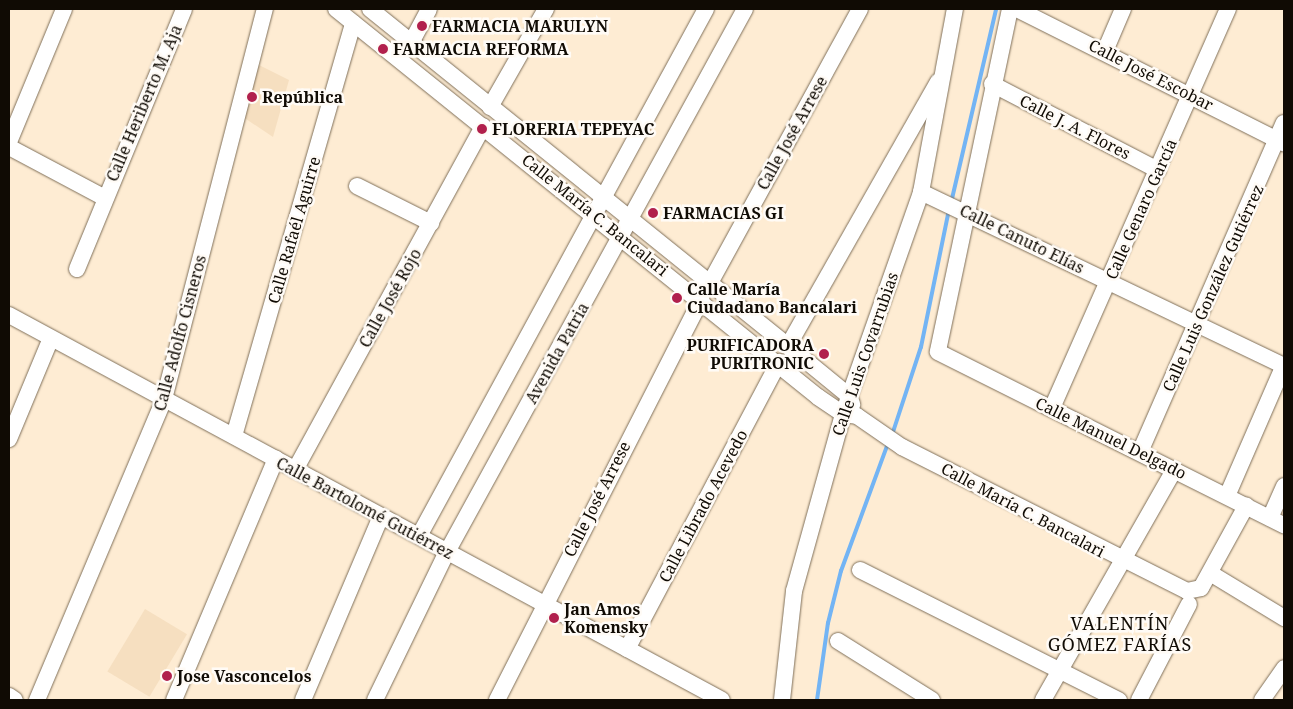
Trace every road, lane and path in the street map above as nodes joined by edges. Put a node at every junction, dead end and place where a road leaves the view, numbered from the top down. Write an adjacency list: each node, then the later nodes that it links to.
1 (64, 9): 24 (street)
2 (184, 9): 32 (street, Calle Heriberto M. Aja)
3 (264, 9): 50 (street, Calle Adolfo Cisneros)
4 (336, 9): 16 (street, Calle María C. Bancalari)
5 (370, 9): 17 (street, Calle María C. Bancalari)
6 (429, 9): 17 (street)
7 (546, 9): 22 (street)
8 (706, 9): 33 (street, Avenida Patria)
9 (745, 9): 36 (street, Avenida Patria)
10 (860, 9): 41 (street, Calle José Arrese)
11 (955, 9): 19 (street, Calle Luis Covarrubias)
12 (1010, 9): 20 (street)
13 (1018, 9): 18 (street, Calle José Escobar)
14 (1123, 9): 18 (street)
15 (1228, 9): 21 (street, Calle Genaro García)
16 (353, 23): 25 (street, Calle María C. Bancalari); 53 (street, Calle Rafaél Aguirre)
17 (411, 43): 22 (street, Calle María C. Bancalari)
18 (1105, 51): 21 (street, Calle José Escobar)
19 (944, 71): 31 (street, Calle Luis Covarrubias); 46 (street)
20 (992, 84): 29 (street, Calle J. A. Flores); 34 (street)
21 (1191, 95): 26 (street, Calle José Escobar); 29 (street, Calle Genaro García)
22 (490, 107): 33 (street, Calle María C. Bancalari)
23 (1284, 123): 26 (street, Calle Luis González Gutiérrez)
24 (12, 125): 27 (street)
25 (483, 126): 35 (street, Calle María C. Bancalari); 37 (street, Calle José Rojo)
26 (1281, 141): 44 (street, Calle Luis González Gutiérrez)
27 (9, 142)
28 (9, 147): 32 (street)
29 (1158, 170): 40 (street, Calle Genaro García)
30 (357, 186): 37 (street)
31 (928, 194): 34 (street, Calle Canuto Elías); 49 (street, Calle Luis Covarrubias)
32 (105, 198): 39 (street, Calle Heriberto M. Aja)
33 (604, 198): 35 (street, Avenida Patria); 36 (street, Calle María C. Bancalari)
34 (966, 211): 40 (street, Calle Canuto Elías); 51 (street, Calle Manuel Delgado)
35 (595, 214): 38 (street, Calle María C. Bancalari); 64 (street, Avenida Patria)
36 (632, 220): 38 (street, Avenida Patria); 41 (street, Calle María C. Bancalari)
37 (431, 223): 57 (street, Calle José Rojo)
38 (622, 236): 42 (street, Calle María C. Bancalari); 65 (street, Avenida Patria)
39 (77, 269)
40 (1109, 282): 44 (street, Calle Canuto Elías); 51 (street, Calle Genaro García)
41 (710, 283): 46 (street, Calle María C. Bancalari)
42 (701, 299): 47 (street, Calle María C. Bancalari); 70 (street, Calle José Arrese)
43 (9, 315): 45 (street, Calle Bartolomé Gutiérrez)
44 (1200, 324): 48 (street, Calle Canuto Elías); 55 (street, Calle Luis González Gutiérrez)
45 (51, 338): 50 (street, Calle Bartolomé Gutiérrez); 54 (street)
46 (788, 346): 49 (street, Calle María C. Bancalari)
47 (780, 362): 52 (street, Calle María C. Bancalari); 73 (street, Calle Librado Acevedo)
48 (1284, 366): 60 (street)
49 (849, 396): 52 (street, Calle Luis Covarrubias)
50 (164, 399): 53 (street, Calle Bartolomé Gutiérrez); 79 (street, Calle Adolfo Cisneros)
51 (1052, 408): 55 (street, Calle Manuel Delgado)
52 (854, 417): 66 (street, Calle María C. Bancalari); 85 (street, Calle Luis Covarrubias)
53 (234, 436): 56 (street, Calle Bartolomé Gutiérrez)
54 (9, 439)
55 (1140, 452): 58 (street, Calle Manuel Delgado)
56 (276, 459): 57 (street, Calle Bartolomé Gutiérrez); 80 (street)
57 (295, 470): 62 (street, Calle Bartolomé Gutiérrez)
58 (1174, 470): 60 (street, Calle Manuel Delgado); 66 (street)
59 (1284, 486): 63 (street)
60 (1227, 496): 61 (street, Calle Manuel Delgado)
61 (1246, 506): 63 (street, Calle Manuel Delgado); 68 (street)
62 (382, 516): 64 (street, Calle Bartolomé Gutiérrez); 81 (street)
63 (1277, 521)
64 (419, 536): 65 (street, Calle Bartolomé Gutiérrez)
65 (447, 552): 70 (street, Calle Bartolomé Gutiérrez); 82 (street, Avenida Patria)
66 (1120, 560): 69 (street, Calle María C. Bancalari); 75 (street)
67 (860, 570): 75 (street)
68 (1210, 573): 69 (street); 71 (street)
69 (1193, 598): 89 (street)
70 (543, 604): 73 (street, Calle Bartolomé Gutiérrez); 83 (street, Calle José Arrese)
71 (1284, 618)
72 (838, 641): 77 (street)
73 (627, 649): 84 (street, Calle Bartolomé Gutiérrez)
74 (1284, 668): 90 (street)
75 (1060, 670): 87 (street); 88 (street)
76 (9, 696): 78 (street)
77 (913, 696): 86 (street)
78 (16, 700)
79 (37, 700)
80 (174, 700)
81 (303, 700)
82 (375, 700)
83 (497, 700)
84 (722, 700)
85 (782, 700)
86 (932, 700)
87 (1043, 700)
88 (1119, 700)
89 (1139, 700)
90 (1262, 700)

